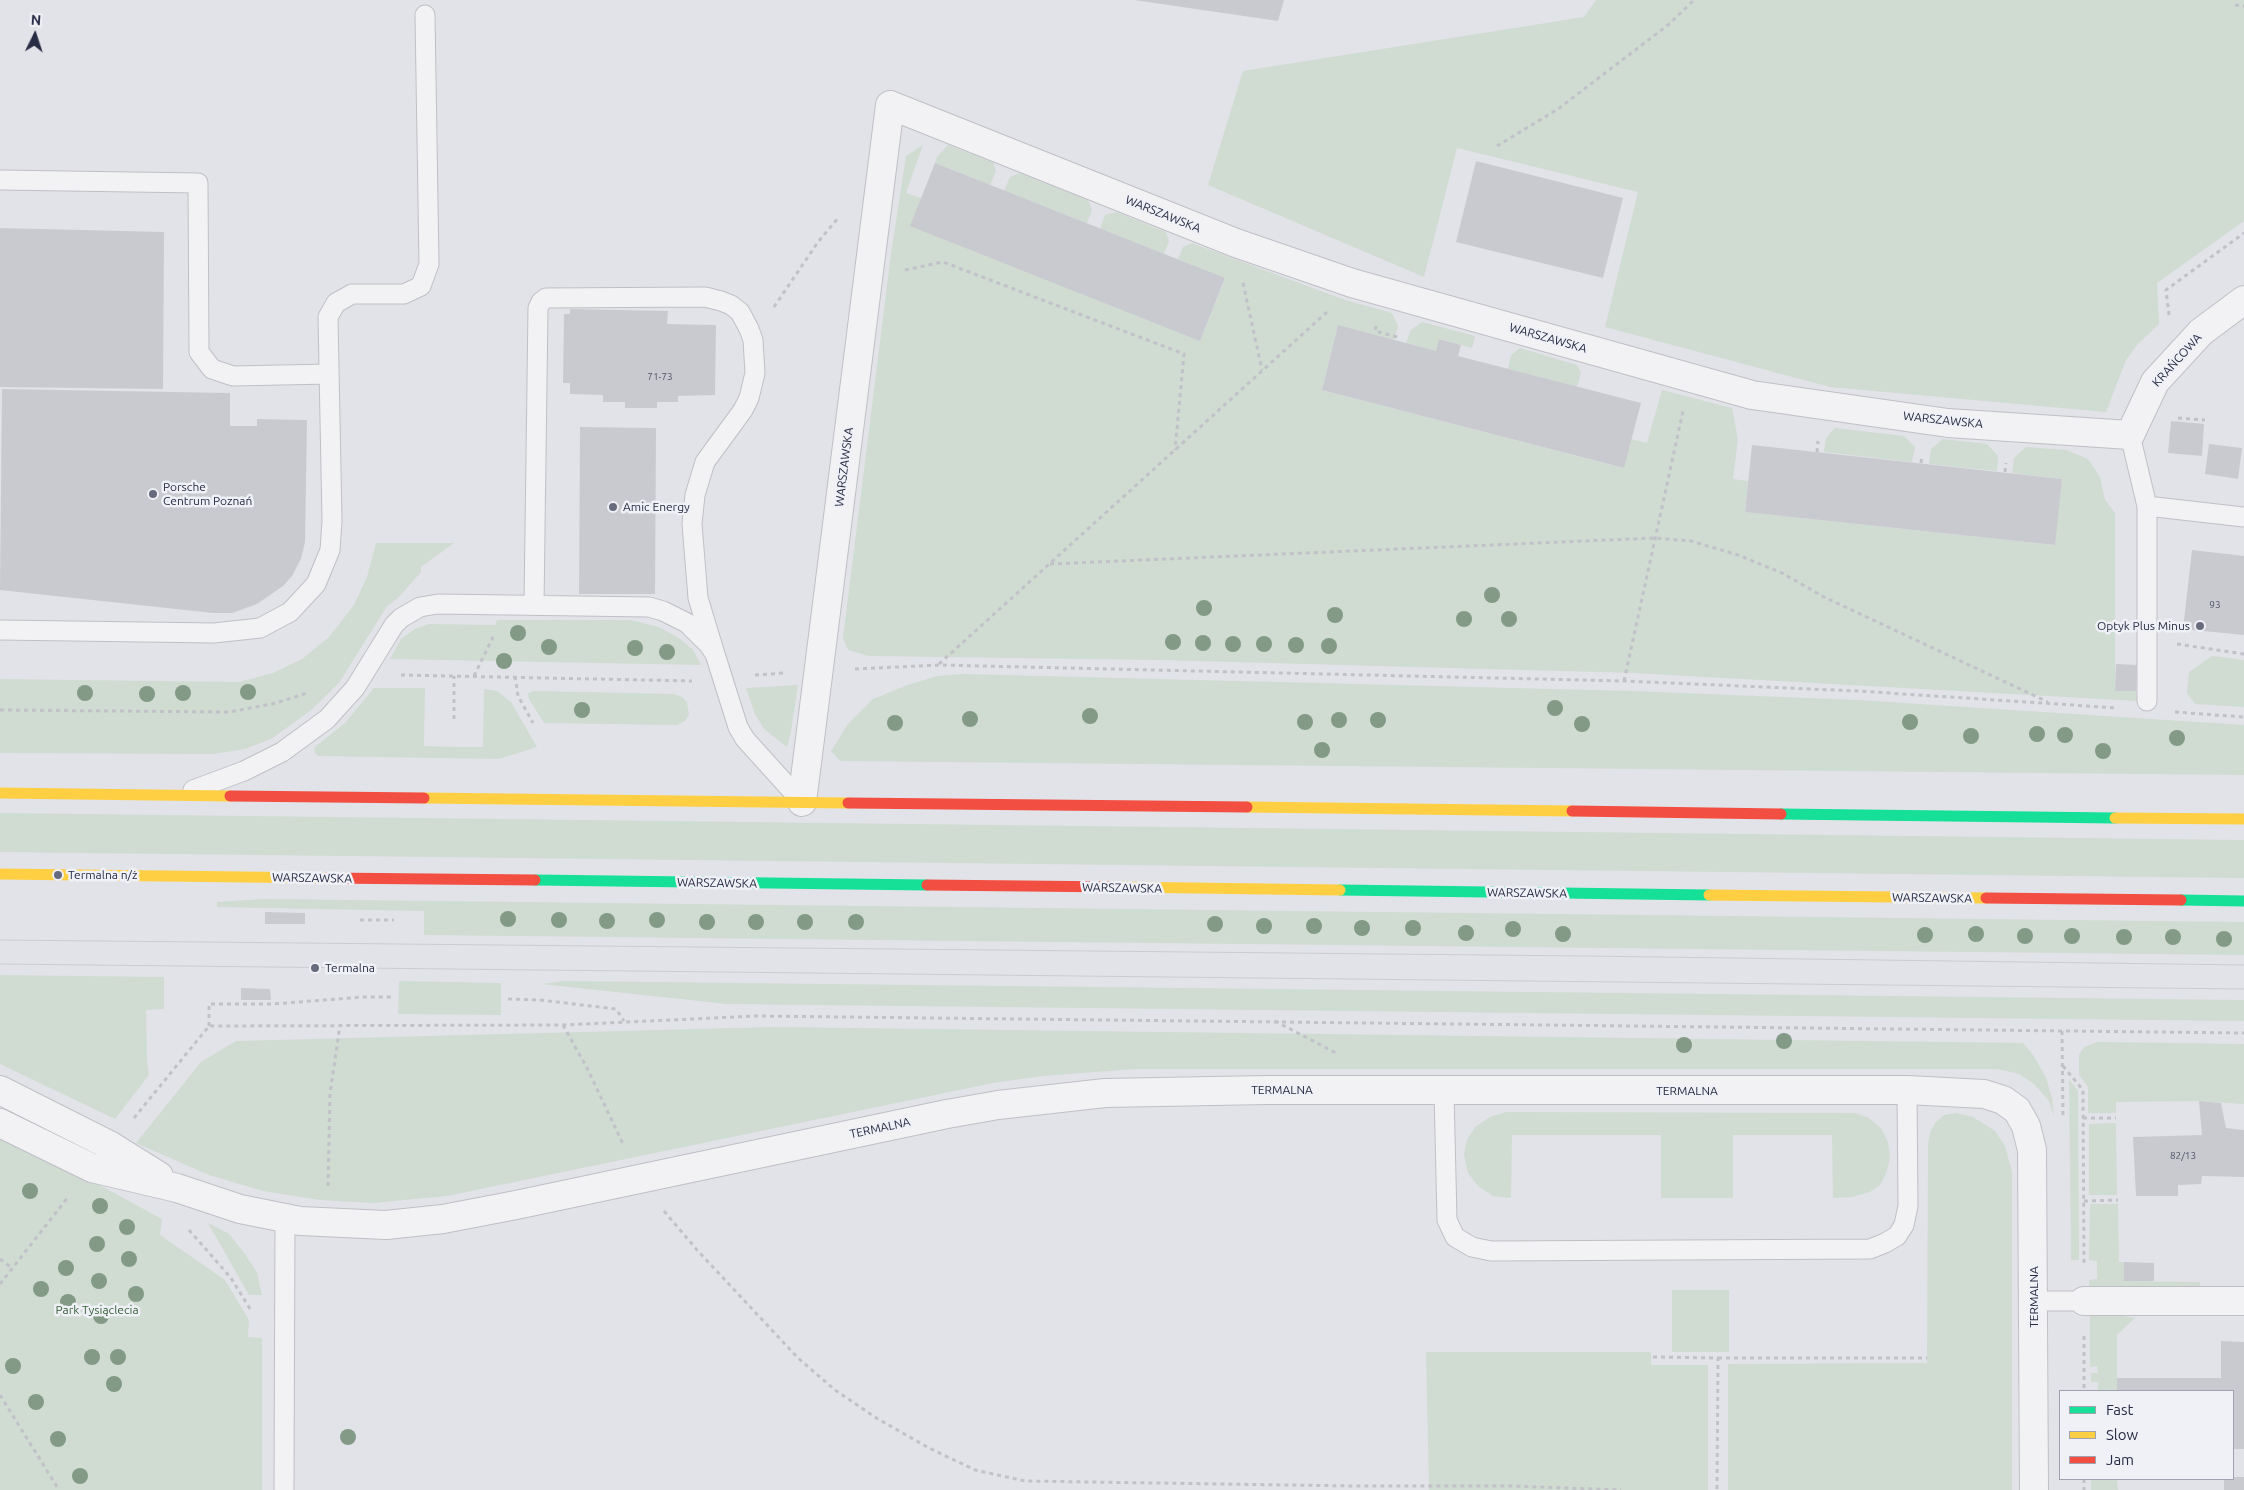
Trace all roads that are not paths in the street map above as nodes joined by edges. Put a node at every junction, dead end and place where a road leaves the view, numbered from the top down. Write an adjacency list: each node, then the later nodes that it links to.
1 (425, 15): 4 (lane)
2 (0, 180): 4 (lane)
3 (2244, 300): 5 (street, KRAŃCOWA)
4 (329, 374): 9 (lane)
5 (2130, 436): 6 (lane); 14 (street, WARSZAWSKA)
6 (2147, 506): 7 (lane); 11 (lane)
7 (2244, 516)
8 (534, 605): 10 (lane); 10 (lane); 13 (lane)
9 (0, 630)
10 (715, 654): 14 (lane)
11 (2148, 706)
12 (0, 793): 13 (main road)
13 (171, 795): 14 (main road)
14 (802, 802): 15 (main road)
15 (2244, 819)
16 (0, 874): 17 (main road, WARSZAWSKA)
17 (2244, 901)
18 (0, 1090): 22 (street, TERMALNA)
19 (1907, 1090): 20 (street, TERMALNA); 20 (lane); 24 (street, TERMALNA)
20 (1444, 1091): 23 (street, TERMALNA)
21 (0, 1123): 22 (street, TERMALNA)
22 (177, 1188): 23 (street, TERMALNA)
23 (285, 1219): 27 (lane)
24 (2034, 1301): 25 (lane); 28 (street, TERMALNA)
25 (2084, 1301): 26 (street)
26 (2244, 1301)
27 (284, 1490)
28 (2034, 1490)

